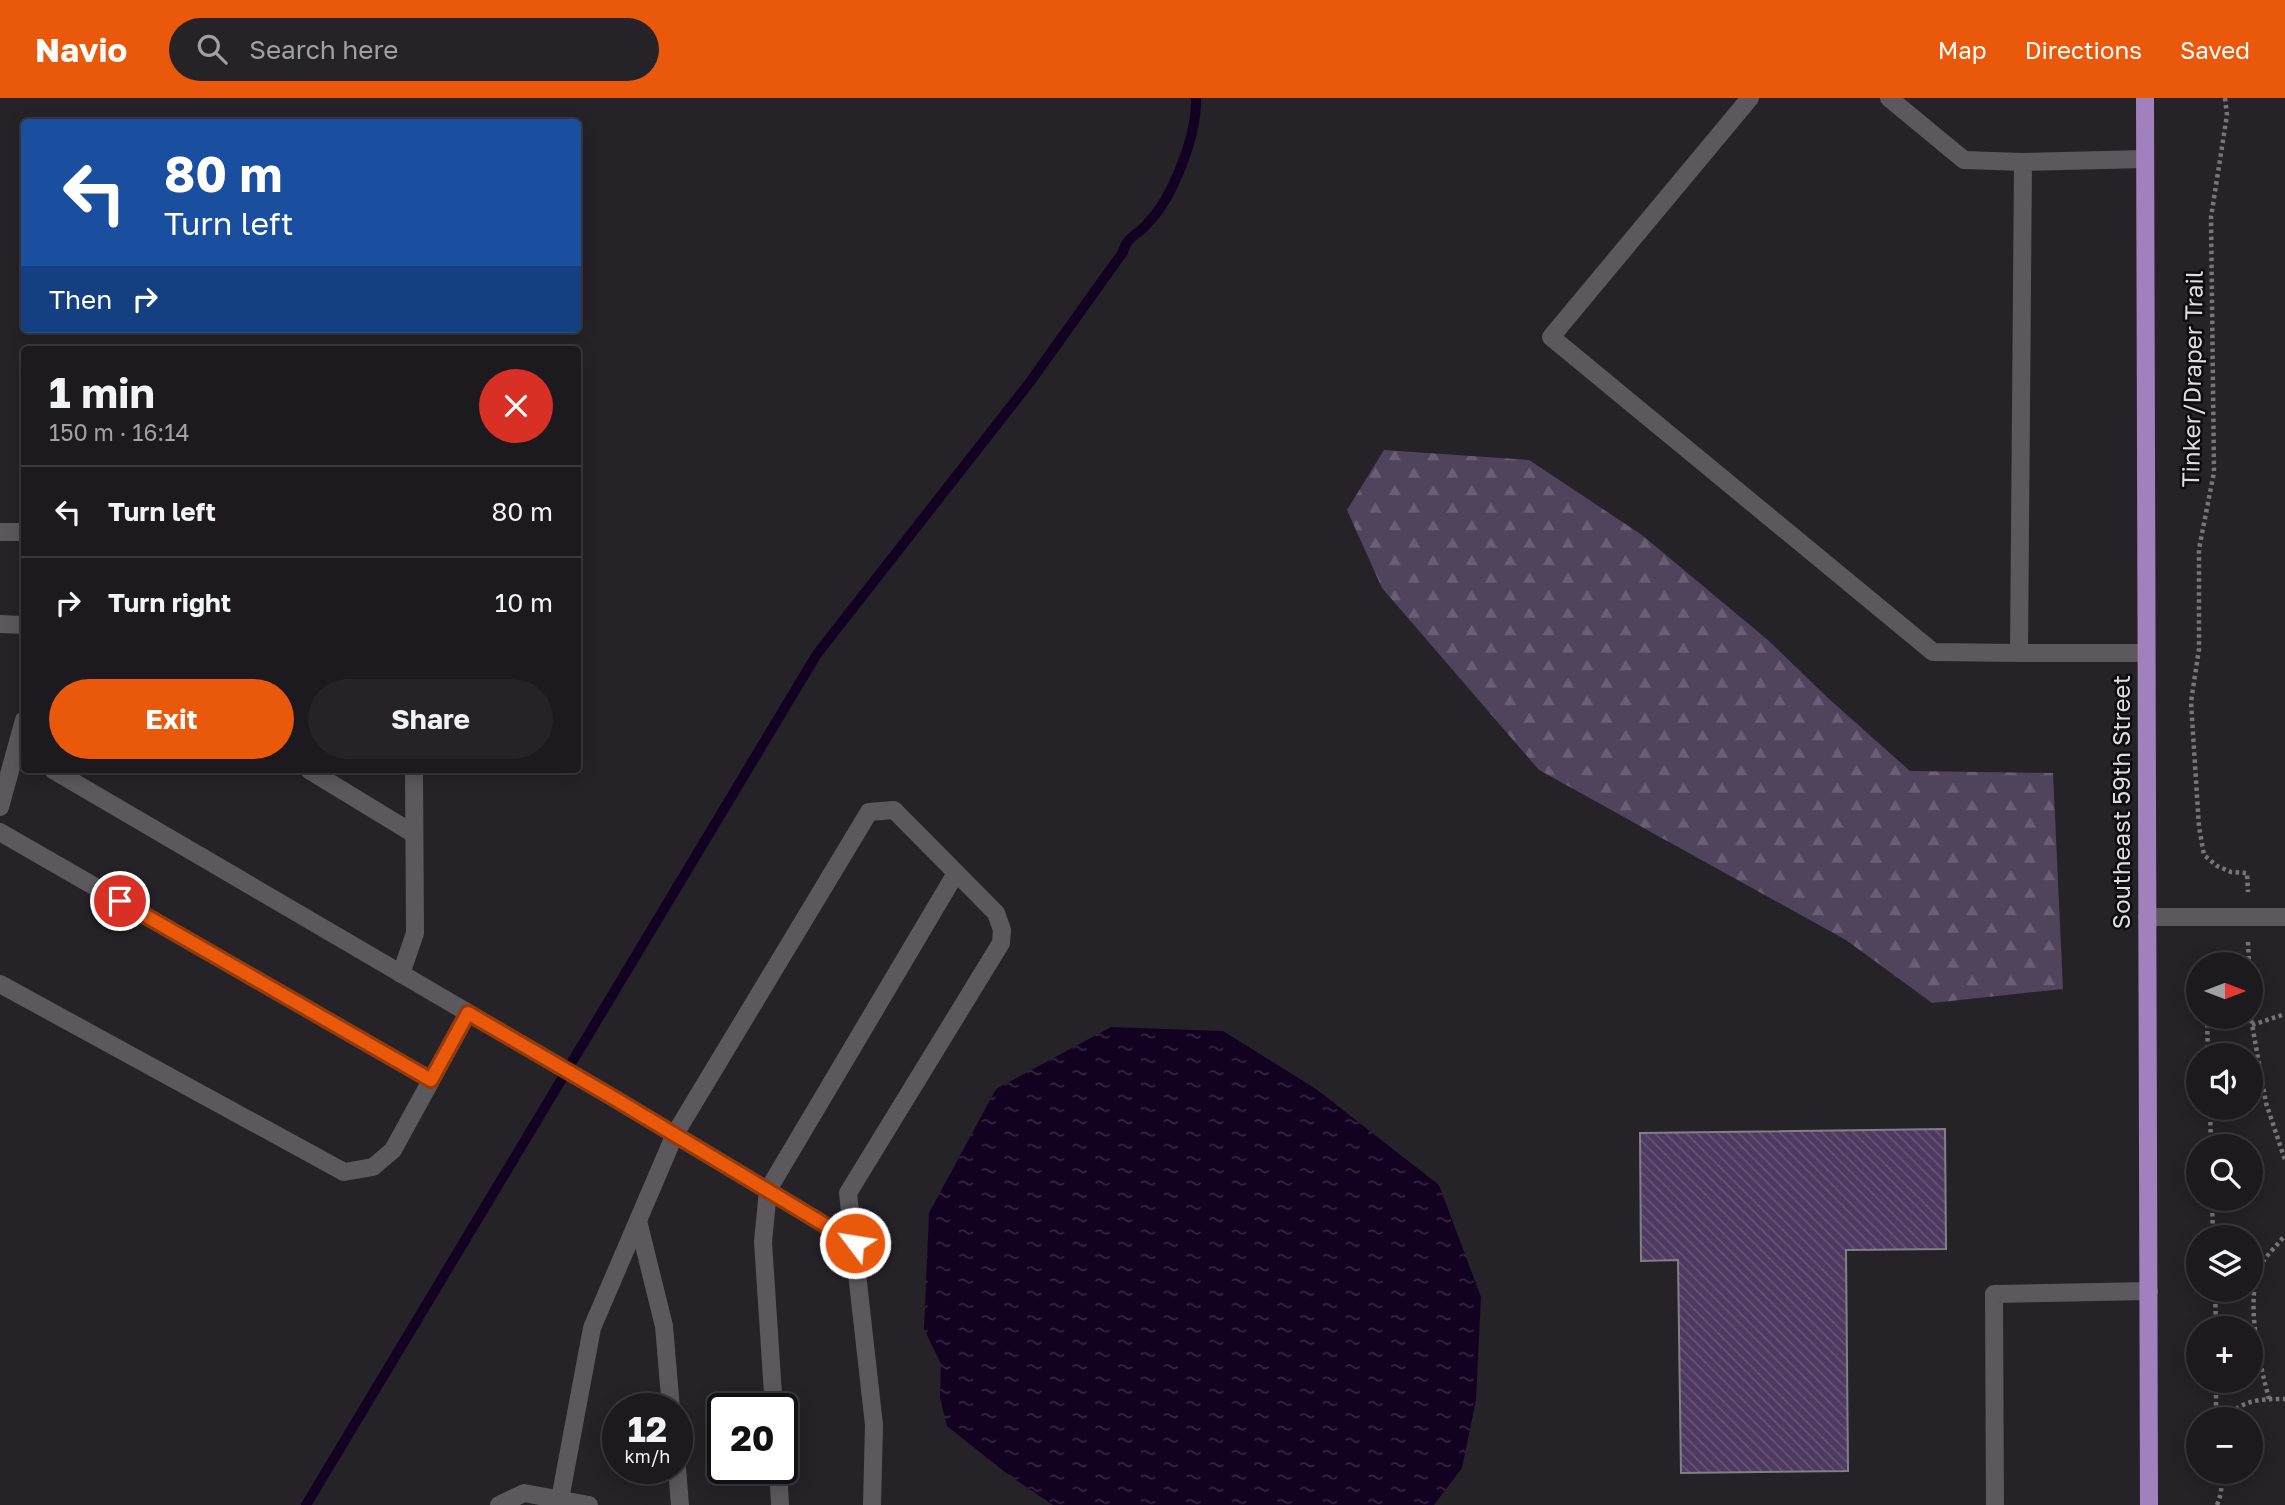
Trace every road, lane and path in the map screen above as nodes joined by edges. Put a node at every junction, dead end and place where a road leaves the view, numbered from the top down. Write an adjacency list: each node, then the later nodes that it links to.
1 (1750, 98): 11 (lane)
2 (1889, 98): 6 (lane)
3 (2145, 98): 5 (main road, Southeast 59th Street)
4 (2225, 98): 23 (path, Tinker/Draper Trail)
5 (2145, 159): 6 (lane); 12 (main road, Southeast 59th Street)
6 (2023, 162): 11 (lane)
7 (0, 532): 8 (lane)
8 (21, 532)
9 (0, 624): 10 (lane)
10 (21, 625)
11 (2020, 653): 12 (lane)
12 (2146, 653): 22 (main road, Southeast 59th Street)
13 (21, 729): 14 (lane)
14 (14, 750): 18 (lane)
15 (59, 773): 26 (lane)
16 (314, 773): 20 (lane)
17 (414, 773): 20 (lane)
18 (0, 807)
19 (0, 832): 32 (lane)
20 (414, 834): 26 (lane)
21 (957, 873): 33 (lane); 35 (lane); 38 (lane)
22 (2147, 917): 23 (lane); 39 (main road, Southeast 59th Street)
23 (2248, 917): 24 (lane); 25 (path, Tinker/Draper Trail)
24 (2285, 917)
25 (2249, 952)
26 (401, 974): 28 (lane)
27 (0, 984): 32 (lane)
28 (468, 1013): 32 (lane); 33 (lane)
29 (2285, 1014): 30 (path)
30 (2263, 1022)
31 (2253, 1029): 34 (path)
32 (431, 1080)
33 (676, 1134): 35 (lane); 36 (lane)
34 (2285, 1160)
35 (768, 1190): 38 (lane); 41 (lane)
36 (638, 1221): 40 (lane); 48 (lane)
37 (2285, 1235): 42 (path)
38 (855, 1243): 53 (lane)
39 (2149, 1291): 54 (lane); 55 (main road, Southeast 59th Street)
40 (670, 1393)
41 (773, 1393)
42 (2269, 1399): 43 (path); 44 (path)
43 (2285, 1399)
44 (2240, 1407)
45 (678, 1484): 51 (lane)
46 (779, 1484): 52 (lane)
47 (2222, 1484): 56 (path)
48 (560, 1500): 49 (lane); 50 (lane)
49 (499, 1505)
50 (589, 1505)
51 (680, 1505)
52 (780, 1505)
53 (872, 1505)
54 (1995, 1505)
55 (2149, 1505)
56 (2217, 1505)

